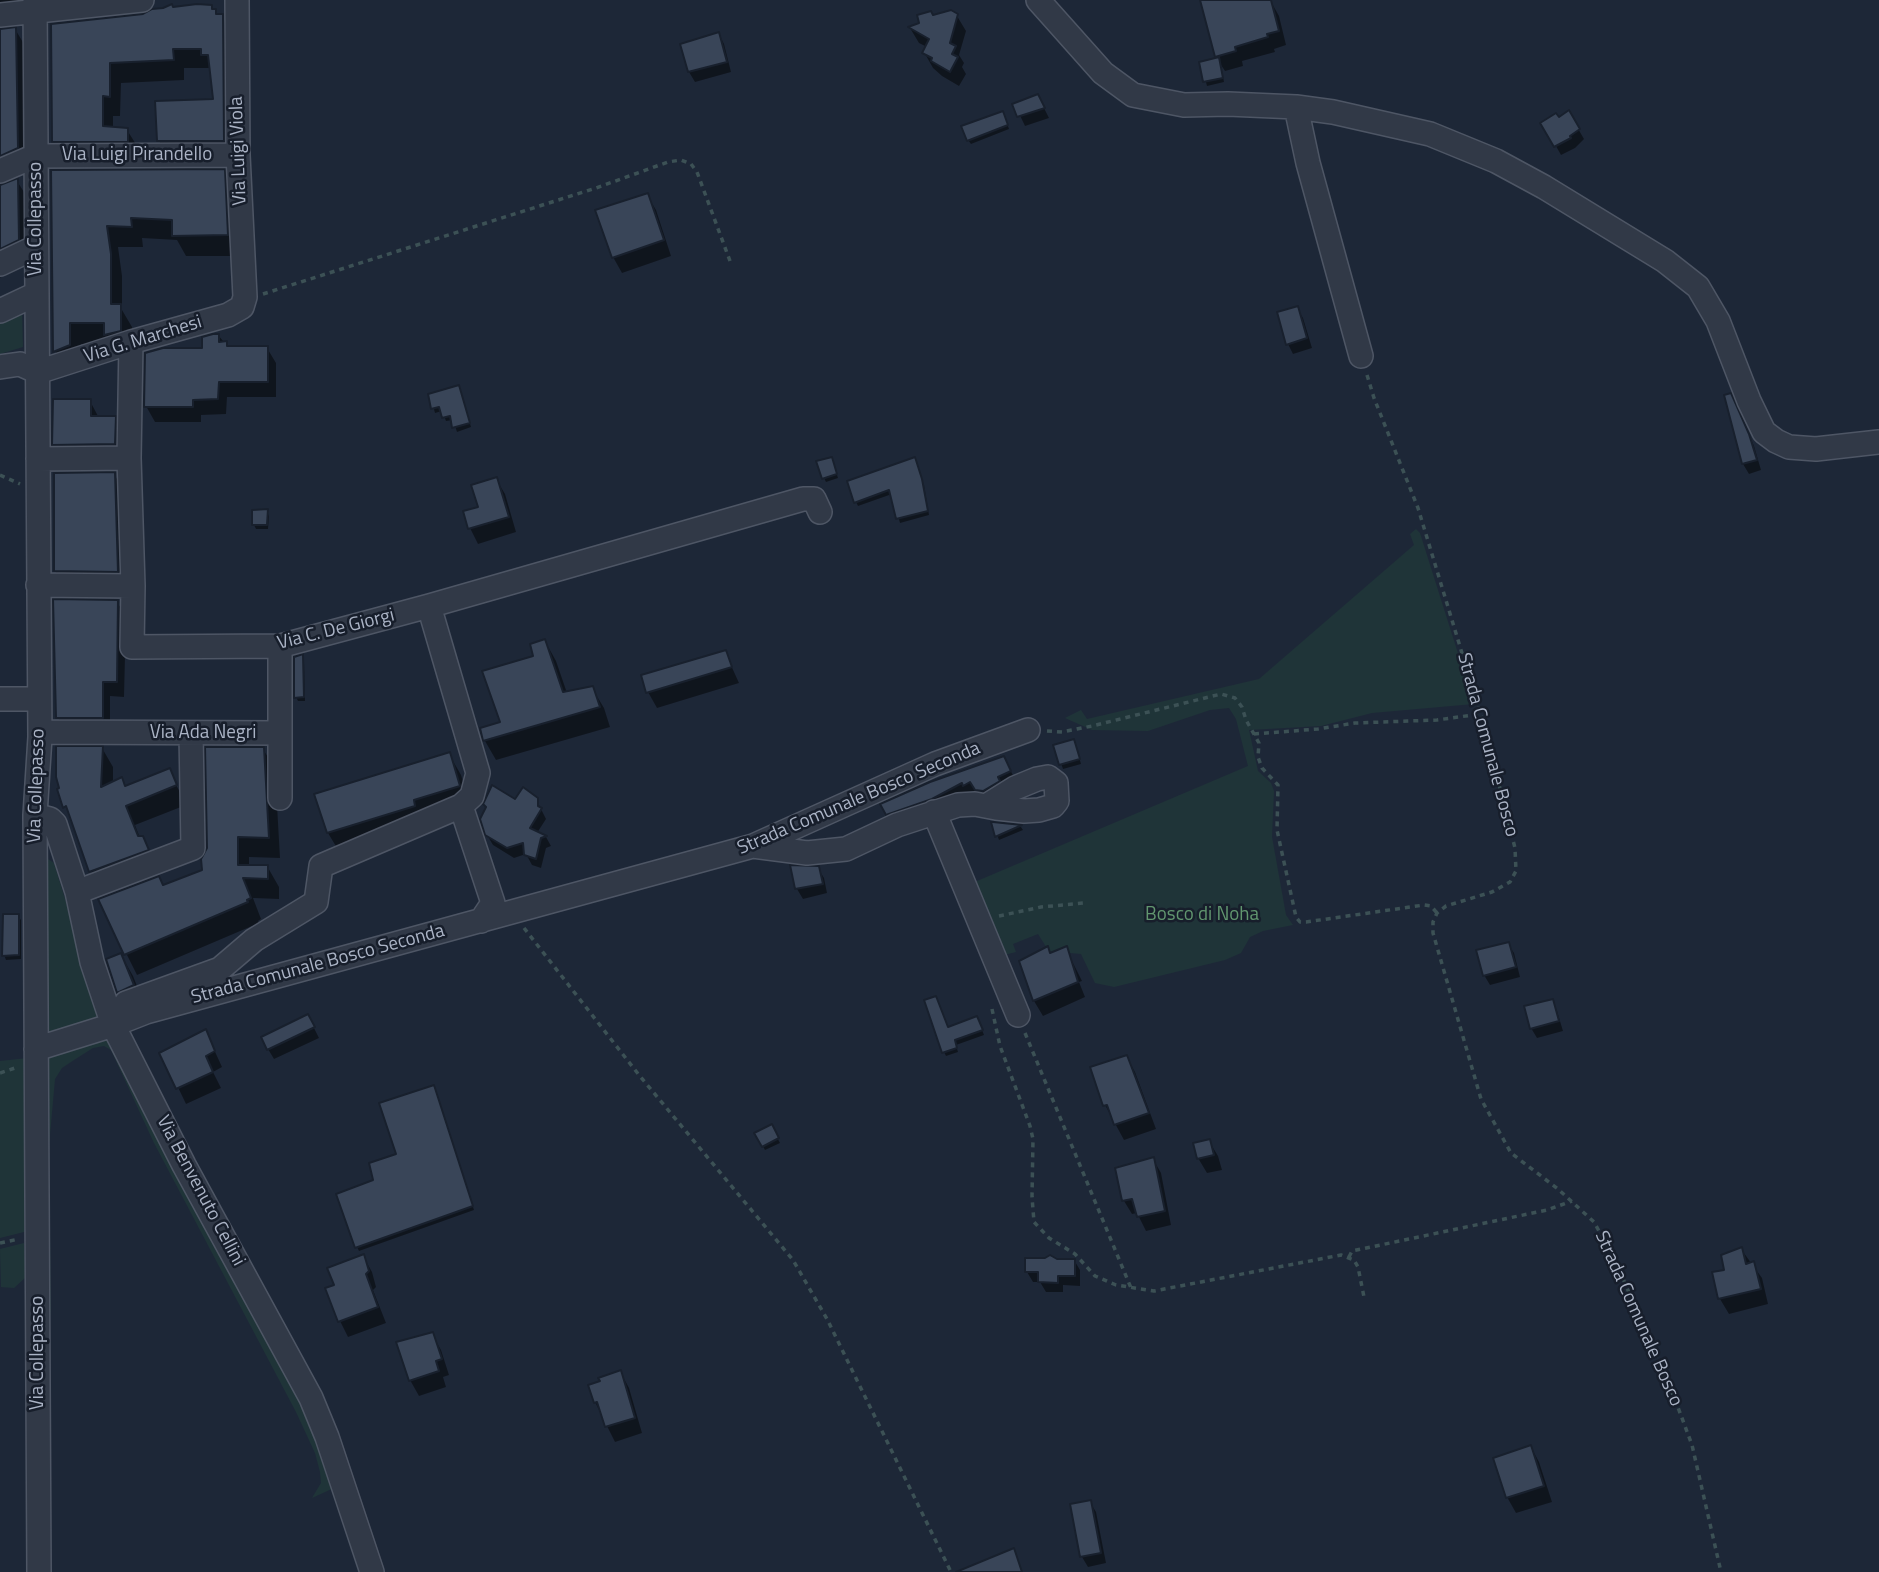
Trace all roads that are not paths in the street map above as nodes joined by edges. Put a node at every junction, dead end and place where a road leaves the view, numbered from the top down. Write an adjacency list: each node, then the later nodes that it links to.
1 (142, 0): 4 (street)
2 (237, 0): 7 (street, Via Luigi Viola)
3 (1038, 0): 6 (street)
4 (35, 5): 5 (street); 8 (street, Via Collepasso)
5 (0, 15)
6 (1296, 107): 16 (street); 19 (street)
7 (238, 155): 8 (street, Via Luigi Pirandello); 13 (street, Via Luigi Viola)
8 (36, 156): 9 (street); 10 (street, Via Collepasso)
9 (0, 171)
10 (36, 247): 11 (street); 12 (street, Via Collepasso)
11 (0, 264)
12 (36, 294): 14 (street); 18 (street, Via Collepasso)
13 (245, 303): 15 (street, Via G. Marchesi)
14 (0, 311)
15 (131, 342): 18 (street, Via G. Marchesi); 21 (street, Via C. De Giorgi)
16 (1362, 356)
17 (0, 367): 18 (street)
18 (38, 372): 20 (street, Via Collepasso)
19 (1879, 442)
20 (38, 458): 21 (street); 23 (street, Via Collepasso)
21 (129, 458): 24 (street, Via C. De Giorgi)
22 (820, 512): 25 (street, Via C. De Giorgi)
23 (38, 585): 24 (street); 28 (street, Via Collepasso)
24 (133, 586): 26 (street, Via C. De Giorgi)
25 (429, 606): 26 (street, Via C. De Giorgi); 34 (street)
26 (280, 646): 32 (street, Via Ada Negri)
27 (1, 696): 28 (street)
28 (39, 699): 30 (street, Via Collepasso)
29 (1028, 730): 38 (street, Strada Comunale Bosco Seconda)
30 (40, 732): 31 (street, Via Ada Negri); 37 (street, Via Collepasso)
31 (191, 733): 32 (street, Via Ada Negri); 39 (street)
32 (279, 733): 33 (street)
33 (280, 798)
34 (461, 806): 40 (street); 42 (street)
35 (986, 806): 36 (street)
36 (934, 812): 38 (street); 41 (street)
37 (35, 814): 39 (street, Via Benvenuto Cellini); 43 (street, Via Collepasso)
38 (753, 846): 40 (street, Strada Comunale Bosco Seconda)
39 (77, 892): 42 (street, Via Benvenuto Cellini)
40 (481, 921): 42 (street, Strada Comunale Bosco Seconda)
41 (1018, 1015)
42 (110, 1018): 43 (street, Strada Comunale Bosco Seconda); 45 (street, Via Benvenuto Cellini)
43 (37, 1049): 44 (street, Via Collepasso)
44 (38, 1572)
45 (372, 1572)

